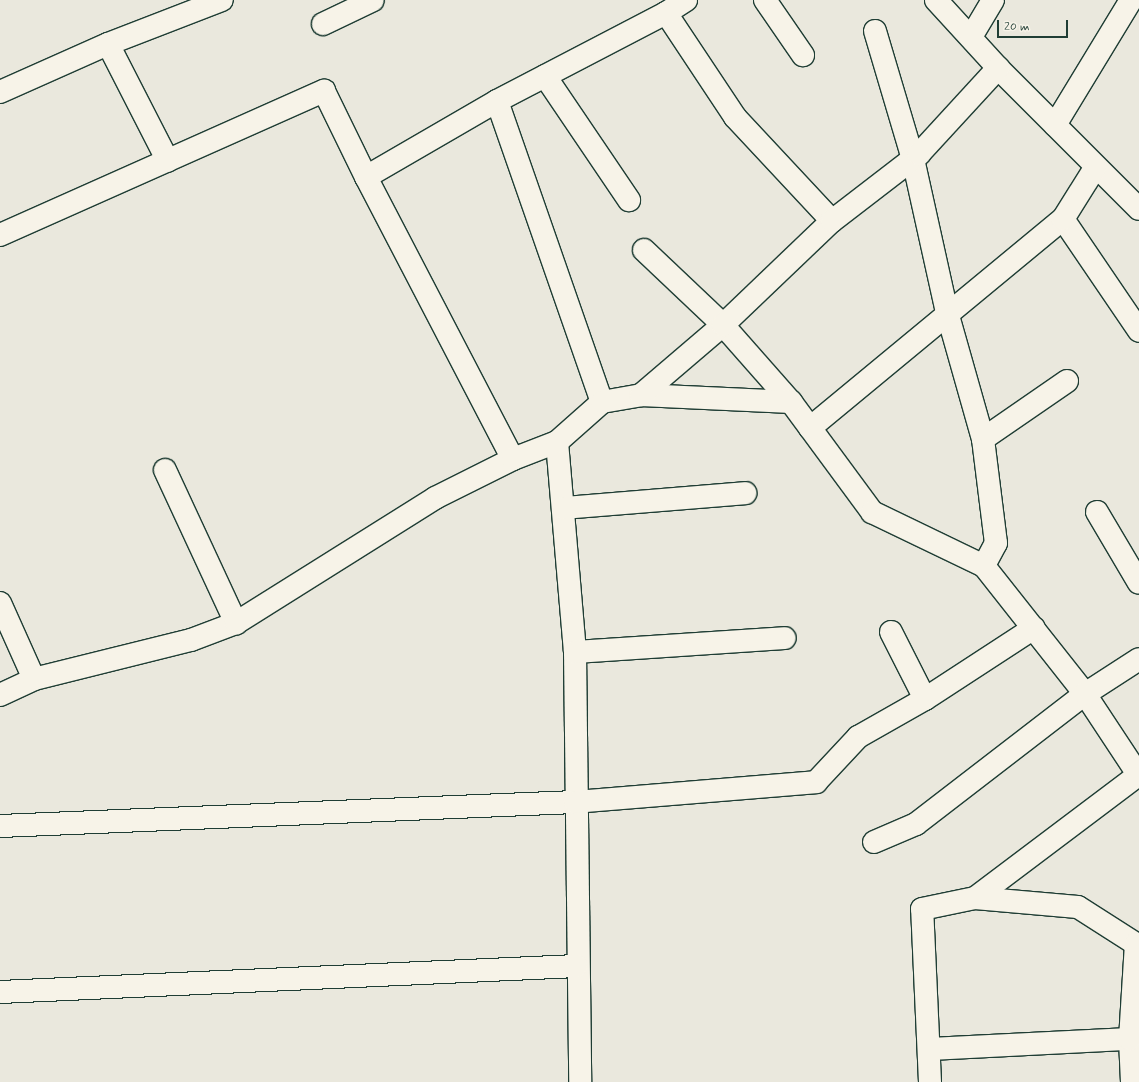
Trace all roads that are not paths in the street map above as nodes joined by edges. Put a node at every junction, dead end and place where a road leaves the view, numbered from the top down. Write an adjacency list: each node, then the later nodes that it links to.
1 (222, 0): 12 (street)
2 (372, 0): 9 (street)
3 (686, 0): 8 (street)
4 (764, 0): 13 (street)
5 (936, 0): 11 (street)
6 (993, 0): 11 (street)
7 (1131, 0): 18 (street)
8 (666, 13): 15 (street); 26 (street)
9 (323, 24)
10 (875, 31): 19 (street)
11 (971, 37): 14 (street)
12 (108, 44): 16 (street); 20 (street)
13 (804, 55)
14 (998, 68): 18 (street); 19 (street)
15 (545, 76): 17 (street); 23 (street)
16 (0, 92)
17 (497, 101): 22 (street); 34 (street)
18 (1055, 125): 21 (street)
19 (913, 159): 26 (street); 29 (street)
20 (168, 160): 22 (street); 27 (street)
21 (1095, 168): 24 (street); 25 (street)
22 (366, 177): 39 (street)
23 (629, 200)
24 (1139, 209)
25 (1062, 219): 29 (street); 31 (street)
26 (832, 221): 30 (street)
27 (0, 235)
28 (644, 250): 30 (street)
29 (947, 312): 36 (street); 37 (street)
30 (723, 325): 33 (street); 35 (street)
31 (1139, 331)
32 (1067, 381): 37 (street)
33 (641, 395): 34 (street); 35 (street)
34 (602, 402): 38 (street)
35 (791, 402): 36 (street)
36 (810, 428): 44 (street)
37 (983, 439): 44 (street)
38 (557, 442): 39 (street); 42 (street)
39 (513, 459): 47 (street)
40 (164, 470): 47 (street)
41 (746, 494): 42 (street)
42 (564, 508): 51 (street)
43 (1096, 512): 45 (street)
44 (984, 566): 48 (street)
45 (1139, 583)
46 (0, 602): 53 (street)
47 (236, 623): 53 (street)
48 (1034, 628): 55 (street); 56 (street)
49 (891, 632): 56 (street)
50 (785, 638): 51 (street)
51 (575, 652): 58 (street)
52 (1139, 659): 55 (street)
53 (34, 679): 54 (street)
54 (0, 694)
55 (1085, 694): 57 (street); 60 (street)
56 (925, 699): 58 (street)
57 (1139, 776): 61 (street)
58 (575, 802): 59 (street); 63 (street)
59 (0, 826)
60 (874, 842)
61 (975, 898): 62 (street); 66 (street)
62 (1137, 945): 65 (street)
63 (576, 966): 64 (street); 67 (street)
64 (0, 992)
65 (1130, 1039): 66 (street); 69 (street)
66 (930, 1050): 68 (street)
67 (580, 1082)
68 (930, 1082)
69 (1132, 1082)

